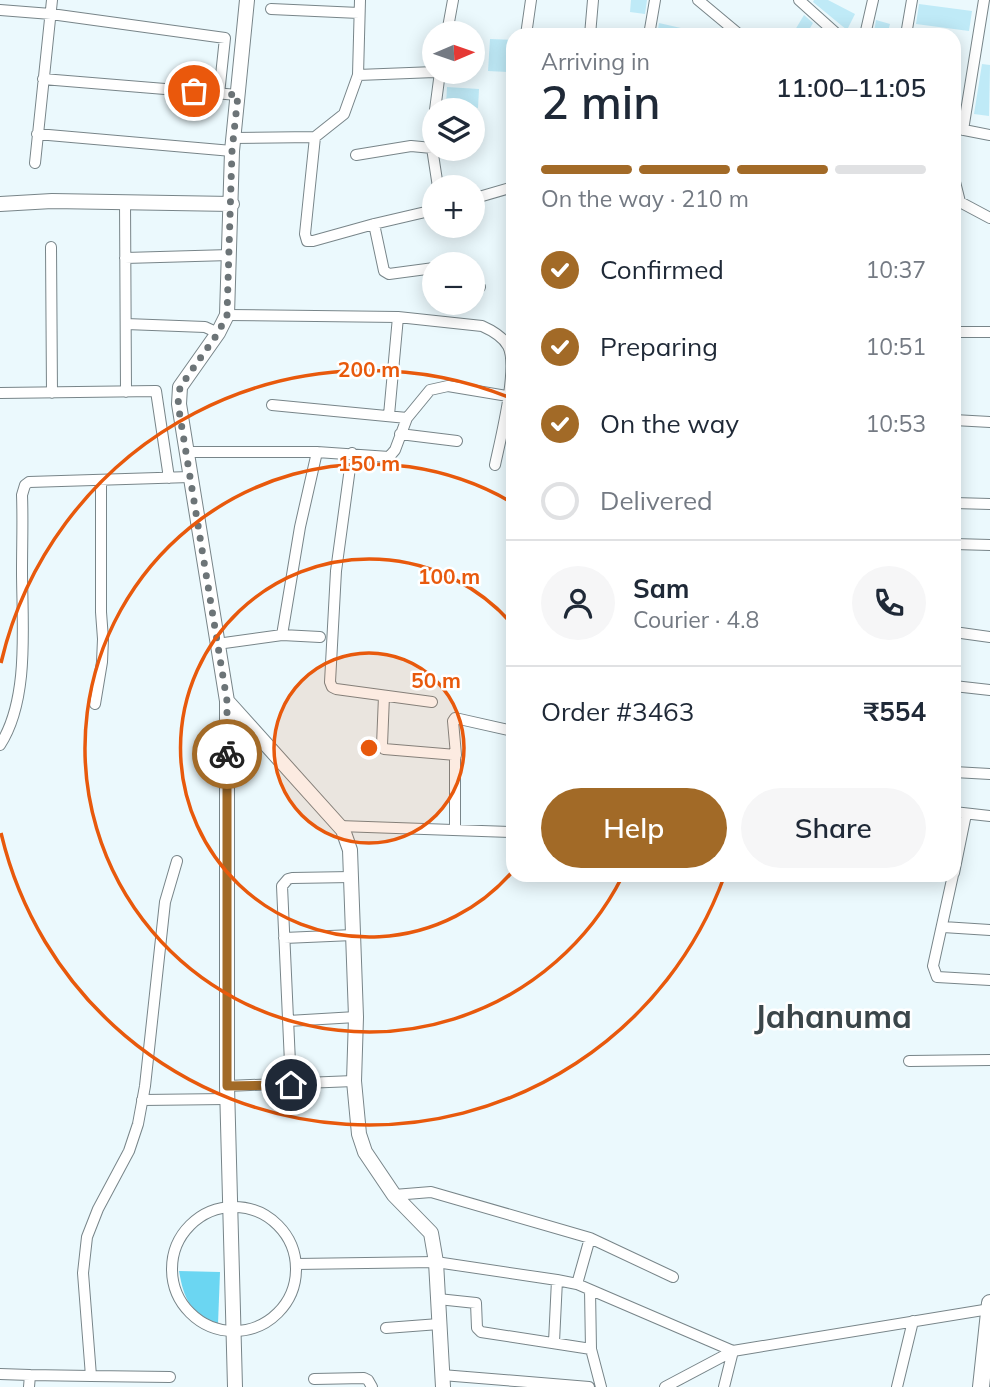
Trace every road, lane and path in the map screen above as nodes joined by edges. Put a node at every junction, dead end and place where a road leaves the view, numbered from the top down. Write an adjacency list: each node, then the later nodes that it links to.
1 (52, 0): 17 (street)
2 (247, 0): 30 (street)
3 (360, 0): 16 (street)
4 (453, 0): 18 (street)
5 (531, 0): 19 (street)
6 (593, 0): 20 (street)
7 (655, 0): 21 (street)
8 (698, 0): 22 (street)
9 (799, 0): 23 (street)
10 (873, 0): 24 (street)
11 (912, 0): 25 (street)
12 (982, 0): 13 (street); 31 (street)
13 (990, 2)
14 (271, 9): 16 (street)
15 (0, 10): 17 (street)
16 (359, 13): 27 (street)
17 (51, 14): 28 (street); 29 (street)
18 (449, 21)
19 (527, 28)
20 (591, 28)
21 (650, 28)
22 (732, 28)
23 (830, 28)
24 (867, 28)
25 (907, 28)
26 (422, 73): 27 (street)
27 (358, 75): 35 (street)
28 (43, 79): 29 (street); 33 (street)
29 (219, 93): 30 (street)
30 (238, 95): 36 (street)
31 (961, 118)
32 (961, 129): 34 (street)
33 (37, 134): 36 (street); 39 (street)
34 (990, 135)
35 (315, 137): 36 (street); 48 (street)
36 (233, 145): 44 (street)
37 (422, 147): 38 (street)
38 (356, 155)
39 (35, 163)
40 (506, 189): 41 (street)
41 (485, 195)
42 (125, 201): 43 (street); 44 (street); 51 (street)
43 (0, 204)
44 (232, 204): 50 (street)
45 (961, 204): 47 (street)
46 (422, 213): 48 (street)
47 (990, 218)
48 (374, 224): 52 (street)
49 (51, 247): 62 (street)
50 (230, 255): 51 (street); 53 (street)
51 (125, 258): 55 (street)
52 (422, 270)
53 (227, 315): 54 (street); 58 (street)
54 (398, 317): 59 (street); 65 (street)
55 (126, 324): 58 (street); 60 (street)
56 (961, 332): 57 (street)
57 (990, 332)
58 (218, 333): 72 (street)
59 (506, 340)
60 (126, 392): 62 (street); 77 (street)
61 (0, 393): 62 (street)
62 (52, 393)
63 (506, 396): 66 (street)
64 (272, 405): 65 (street)
65 (389, 415): 66 (street)
66 (407, 418): 69 (street)
67 (961, 420): 68 (street)
68 (990, 422)
69 (401, 434): 71 (street); 74 (street)
70 (506, 438): 75 (street)
71 (457, 440)
72 (186, 452): 73 (street); 76 (street)
73 (317, 452): 74 (street); 84 (street)
74 (352, 453): 90 (street)
75 (495, 465)
76 (190, 477): 77 (street); 87 (street)
77 (169, 478): 78 (street)
78 (101, 480): 93 (street); 95 (street)
79 (961, 503): 80 (street)
80 (990, 504)
81 (961, 544): 82 (street)
82 (990, 545)
83 (961, 633): 85 (street)
84 (282, 635): 86 (street); 87 (street)
85 (990, 636)
86 (320, 637)
87 (217, 644): 91 (street)
88 (961, 687): 89 (street)
89 (990, 690)
90 (384, 696): 92 (street); 96 (street)
91 (227, 701): 101 (street); 118 (street)
92 (432, 702)
93 (94, 704)
94 (506, 730): 96 (street)
95 (0, 745)
96 (455, 755): 102 (street)
97 (961, 772): 98 (street)
98 (990, 774)
99 (961, 813): 100 (street)
100 (990, 816)
101 (339, 826): 102 (street); 105 (street)
102 (455, 829): 103 (street)
103 (506, 832)
104 (177, 861): 119 (street)
105 (351, 877): 109 (street); 110 (street)
106 (952, 882): 107 (street)
107 (943, 927): 108 (street); 111 (street)
108 (990, 930)
109 (353, 935): 110 (street); 112 (street)
110 (284, 938): 113 (street)
111 (990, 980)
112 (356, 1017): 113 (street); 116 (street)
113 (288, 1021): 117 (street)
114 (990, 1060): 115 (street)
115 (909, 1061)
116 (354, 1081): 117 (street); 120 (street)
117 (291, 1085): 118 (street)
118 (227, 1093): 119 (street); 121 (street)
119 (142, 1100): 141 (street)
120 (394, 1195): 122 (street); 123 (street)
121 (231, 1206): 124 (street); 135 (street); 135 (street)
122 (590, 1238): 125 (street); 127 (street)
123 (436, 1262): 124 (street); 126 (street); 129 (street)
124 (296, 1264): 135 (street)
125 (673, 1277)
126 (557, 1280): 127 (street); 136 (street)
127 (577, 1284): 128 (street)
128 (590, 1290): 137 (street); 138 (street)
129 (438, 1299): 133 (street); 136 (street)
130 (990, 1303): 131 (main road)
131 (990, 1309): 132 (street); 153 (main road)
132 (913, 1321): 138 (street); 152 (street)
133 (439, 1324): 134 (street); 144 (street)
134 (386, 1328)
135 (234, 1332): 146 (street)
136 (554, 1342): 137 (street)
137 (591, 1349): 149 (street)
138 (733, 1351): 150 (street); 151 (street)
139 (0, 1374): 140 (street)
140 (30, 1375): 141 (street); 145 (street)
141 (91, 1376): 142 (street)
142 (170, 1377)
143 (314, 1379): 147 (street)
144 (442, 1381): 148 (street)
145 (29, 1387)
146 (235, 1387)
147 (372, 1387)
148 (589, 1387)
149 (601, 1387)
150 (665, 1387)
151 (724, 1387)
152 (897, 1387)
153 (981, 1387)

